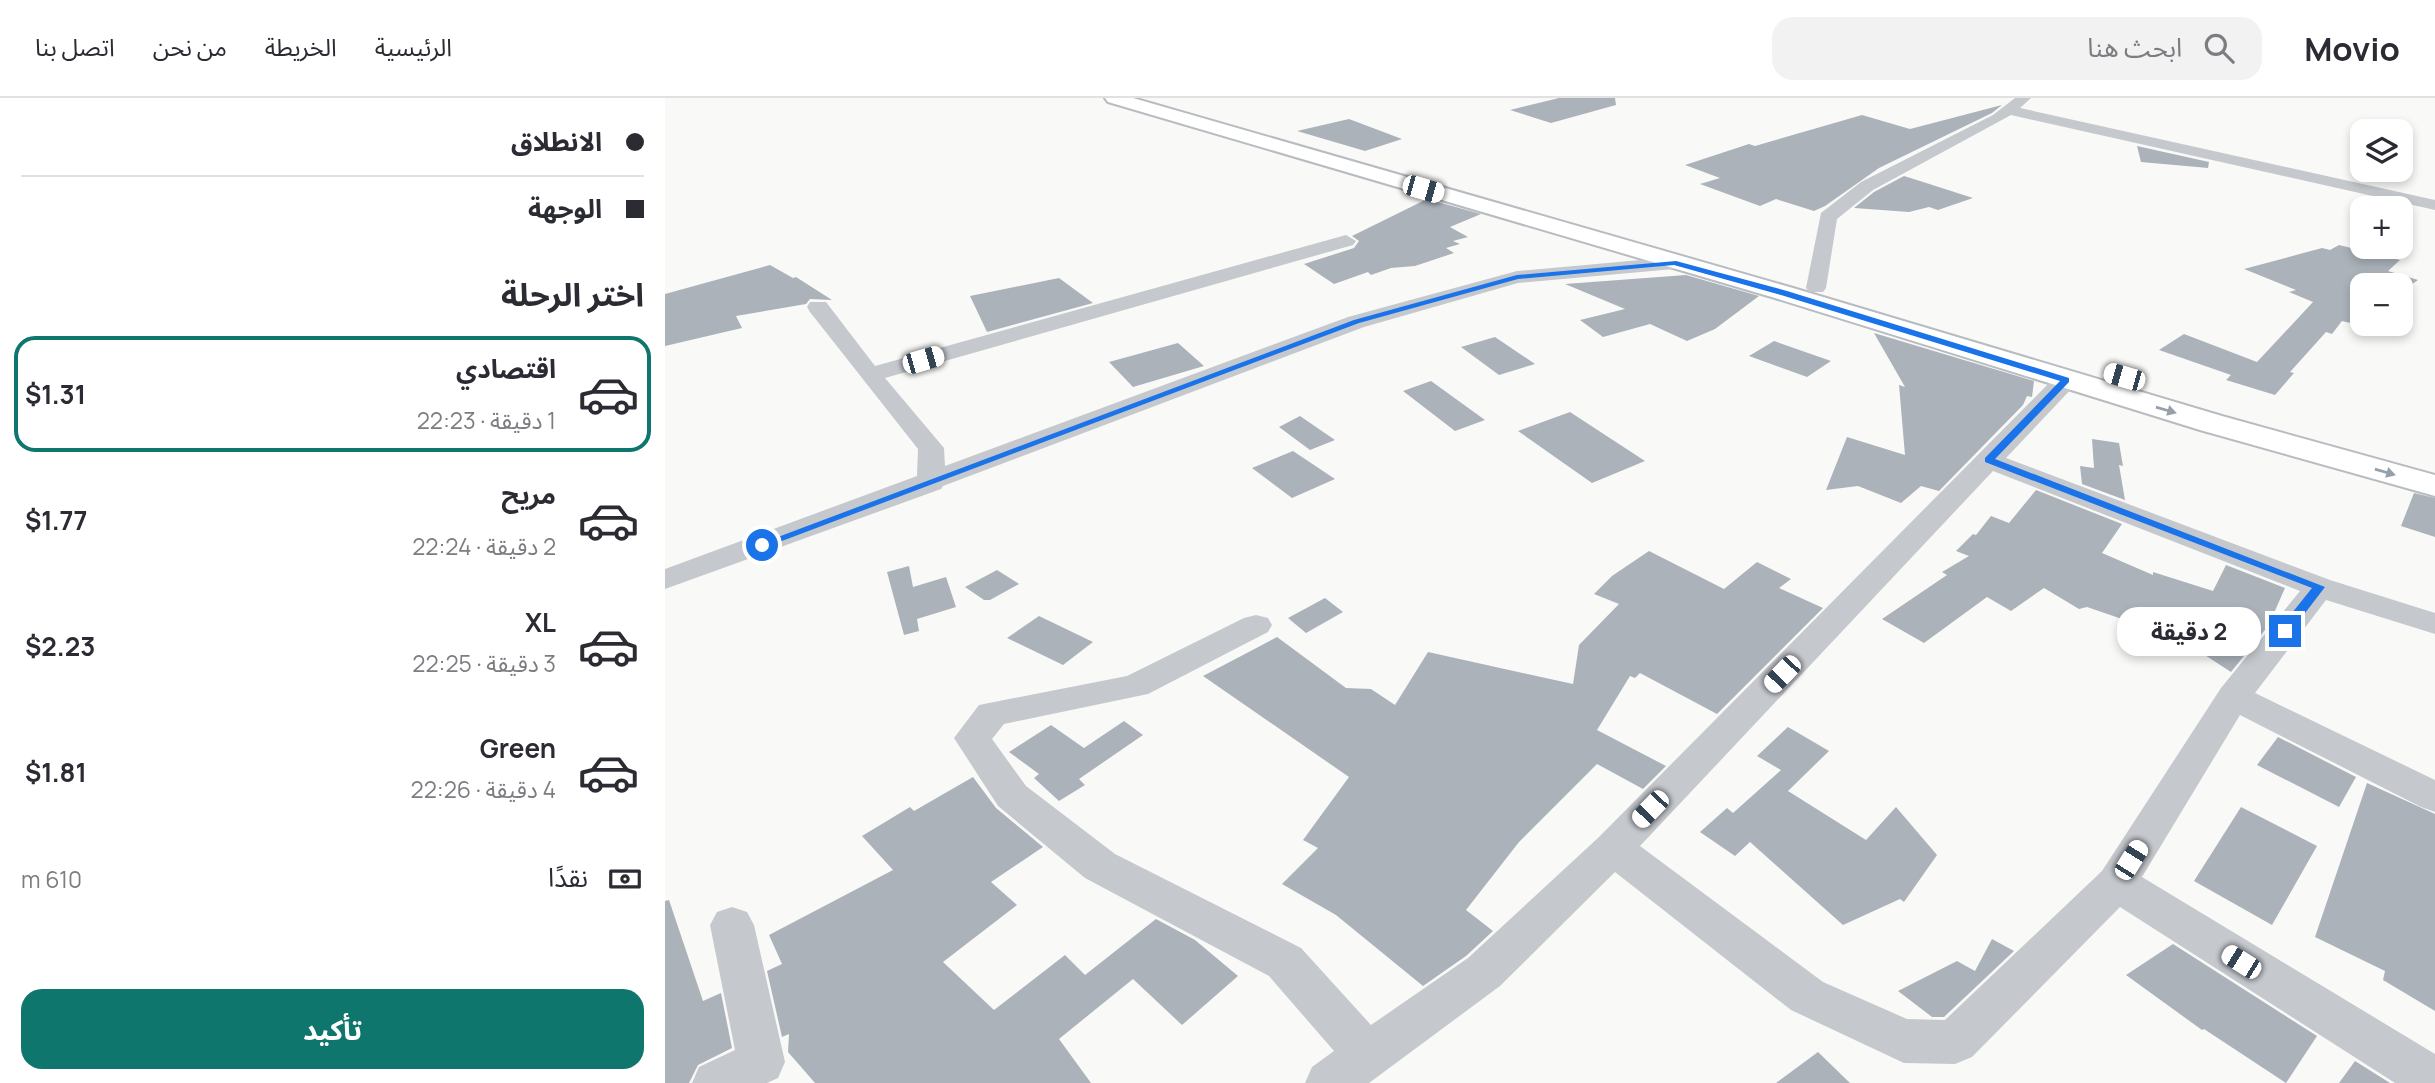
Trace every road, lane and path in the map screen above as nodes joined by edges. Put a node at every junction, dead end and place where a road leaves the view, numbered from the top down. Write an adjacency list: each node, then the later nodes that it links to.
1 (1114, 98): 7 (main road)
2 (1151, 98): 7 (main road)
3 (2024, 98): 4 (street)
4 (2008, 110): 5 (street); 9 (street)
5 (2435, 205)
6 (1346, 241): 11 (street)
7 (1637, 244): 8 (main road); 9 (main road)
8 (1674, 262): 12 (main road); 16 (street)
9 (1816, 288): 13 (main road)
10 (818, 307): 11 (street)
11 (870, 375): 16 (street)
12 (2066, 380): 13 (main road, one-way to 13); 14 (street)
13 (2219, 415): 15 (main road); 17 (main road, one-way to 17)
14 (1988, 460): 19 (street); 24 (street)
15 (2435, 466)
16 (932, 483): 18 (street)
17 (2435, 486)
18 (665, 580)
19 (2319, 587): 20 (street); 22 (street)
20 (2435, 624)
21 (1257, 625): 27 (street)
22 (2233, 697): 23 (street); 25 (street)
23 (2435, 797)
24 (1613, 848): 25 (street); 27 (street)
25 (2117, 883): 28 (street)
26 (732, 925): 29 (street)
27 (1366, 1054): 30 (street)
28 (2435, 1081)
29 (716, 1083)
30 (1329, 1083)

